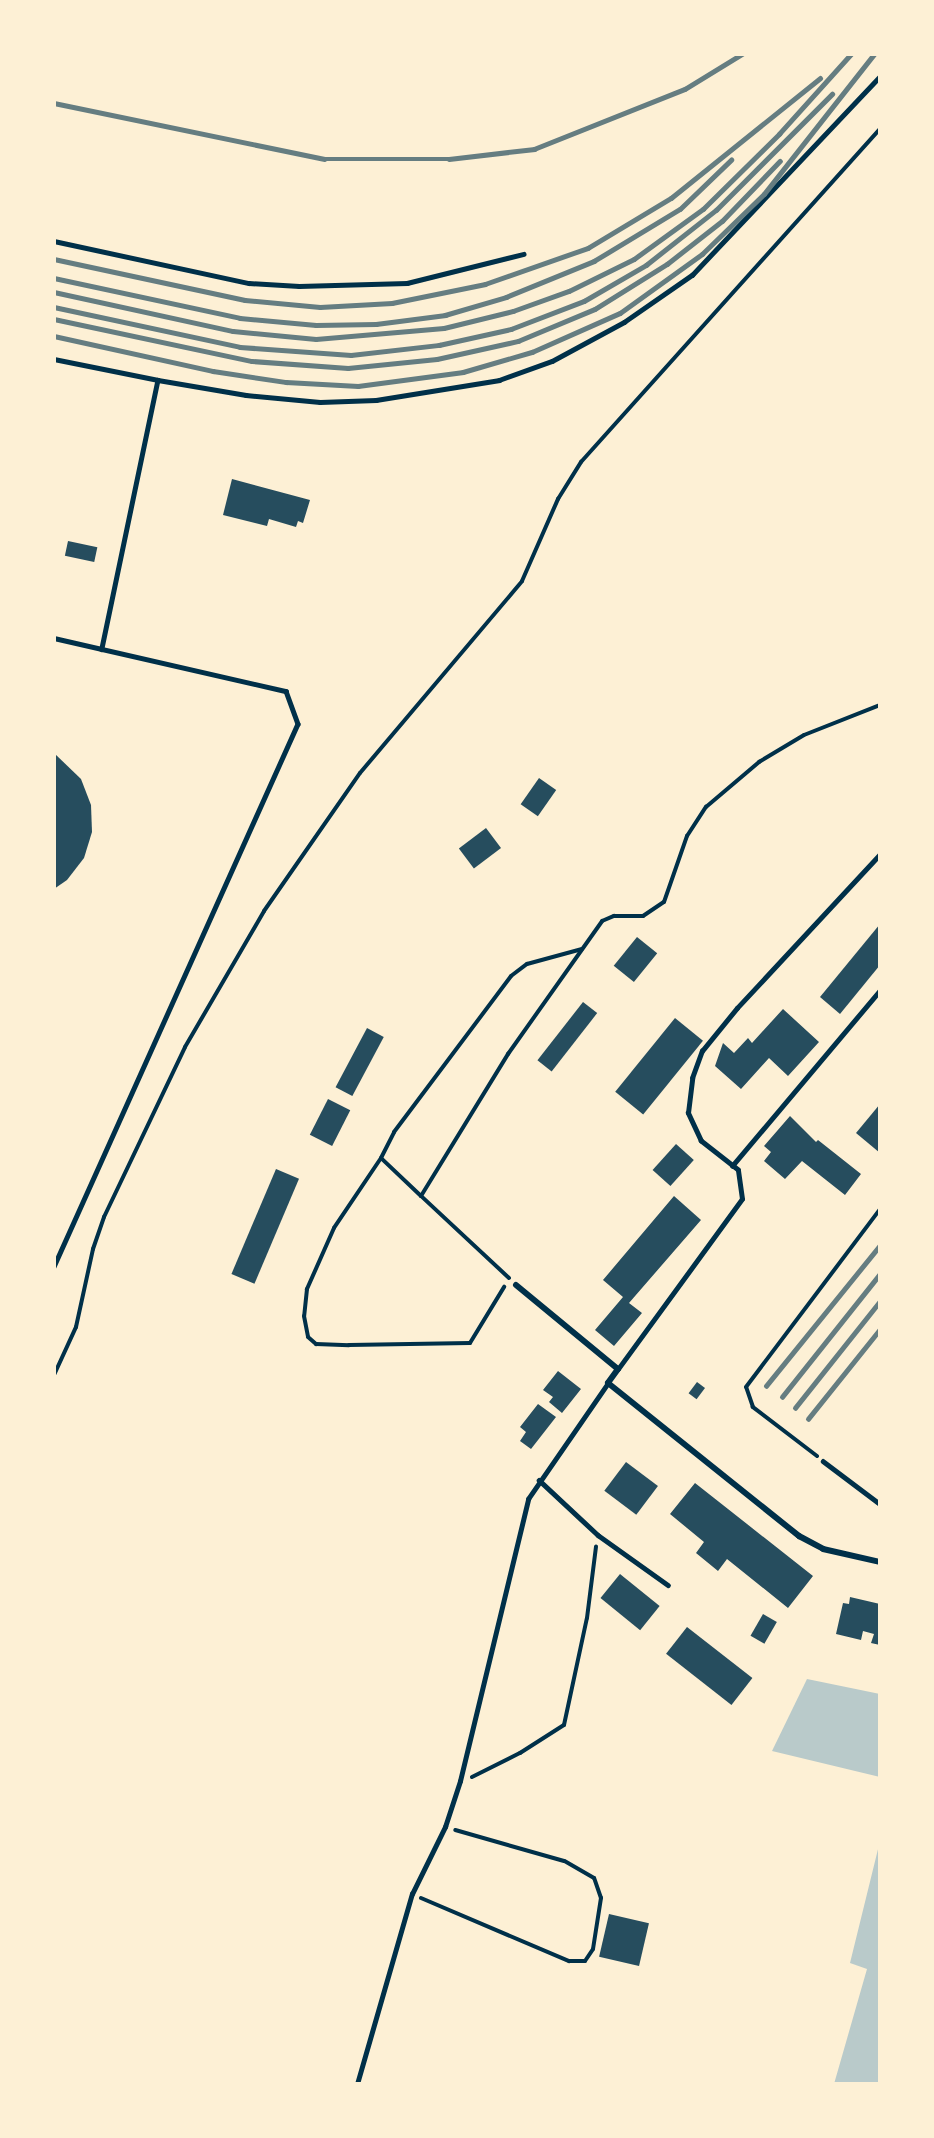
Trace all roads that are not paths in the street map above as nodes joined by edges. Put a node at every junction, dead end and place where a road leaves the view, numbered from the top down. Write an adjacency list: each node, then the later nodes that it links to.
1 (880, 76): 5 (lane)
2 (54, 241): 3 (lane)
3 (523, 254)
4 (54, 359): 5 (lane)
5 (158, 380): 7 (lane)
6 (54, 638): 7 (lane)
7 (102, 649): 11 (lane)
8 (880, 854): 10 (lane)
9 (880, 990): 10 (lane)
10 (732, 1166): 13 (lane)
11 (54, 1267)
12 (516, 1285): 13 (street)
13 (618, 1369): 14 (street)
14 (608, 1383): 16 (lane); 18 (street)
15 (823, 1461): 17 (lane)
16 (539, 1480): 19 (lane); 20 (lane)
17 (880, 1504)
18 (880, 1562)
19 (668, 1585)
20 (357, 2084)

